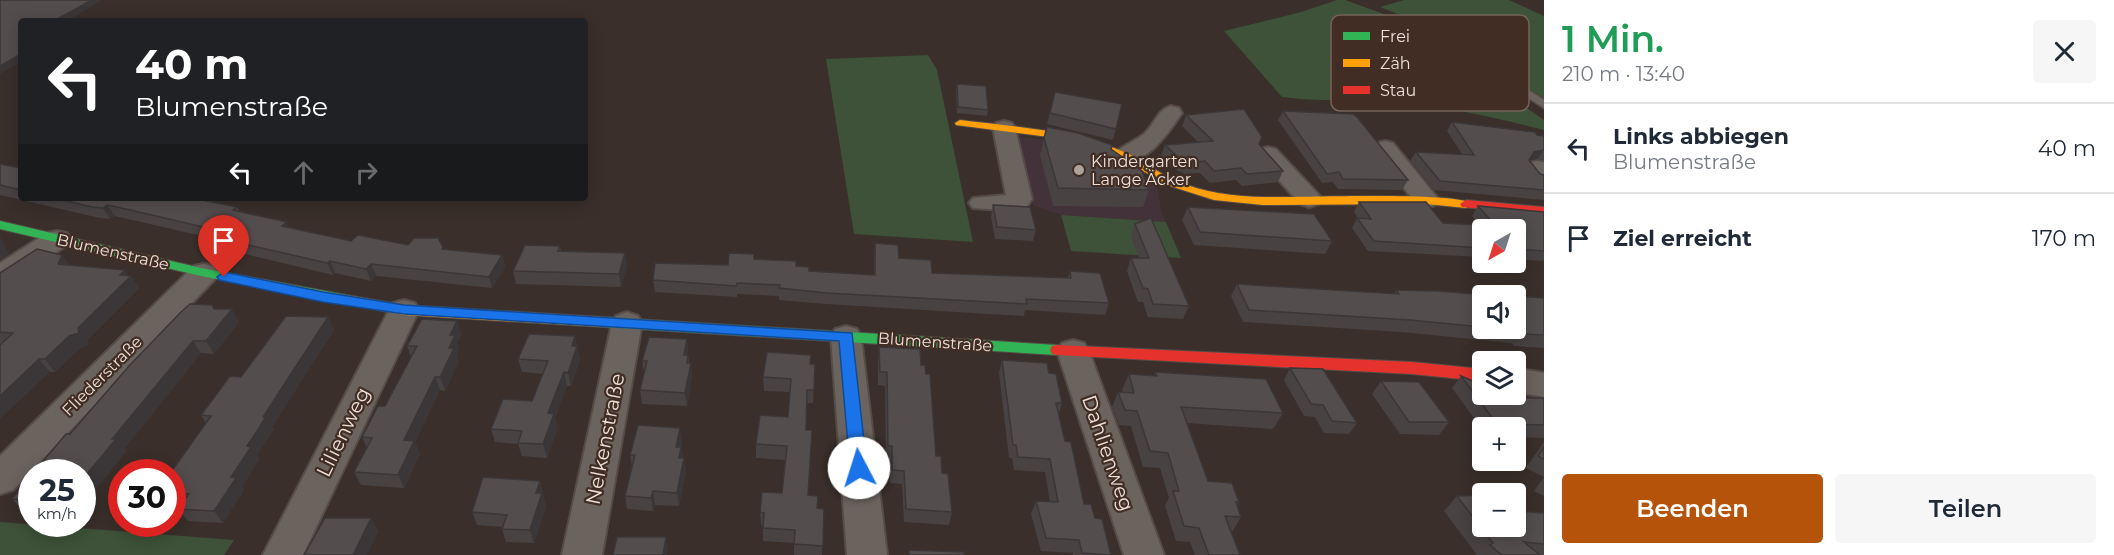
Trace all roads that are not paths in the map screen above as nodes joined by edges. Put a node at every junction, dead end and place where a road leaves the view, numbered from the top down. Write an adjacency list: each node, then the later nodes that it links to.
1 (1544, 92): 2 (lane)
2 (1529, 93)
3 (1529, 95): 4 (lane)
4 (1544, 105)
5 (1171, 113): 10 (street)
6 (960, 123): 7 (street)
7 (1004, 128): 10 (street); 13 (street)
8 (1385, 148): 12 (street)
9 (1268, 154): 11 (street)
10 (1125, 156): 11 (street)
11 (1309, 199): 12 (street)
12 (1426, 200): 14 (street)
13 (982, 203)
14 (1544, 211)
15 (0, 225): 16 (street, Blumenstraße)
16 (57, 239): 17 (street, Blumenstraße); 18 (street)
17 (204, 273): 19 (street, Blumenstraße); 26 (street, Fliederstraße)
18 (0, 276)
19 (404, 310): 20 (street, Blumenstraße); 27 (street, Lilienweg)
20 (627, 322): 21 (street, Blumenstraße); 28 (street, Nelkenstraße)
21 (846, 337): 22 (street, Blumenstraße); 29 (street)
22 (1073, 351): 23 (street, Blumenstraße); 30 (street, Dahlienweg)
23 (1472, 374)
24 (1526, 382): 25 (street)
25 (1544, 385)
26 (0, 480)
27 (283, 555)
28 (582, 555)
29 (867, 555)
30 (1144, 555)

